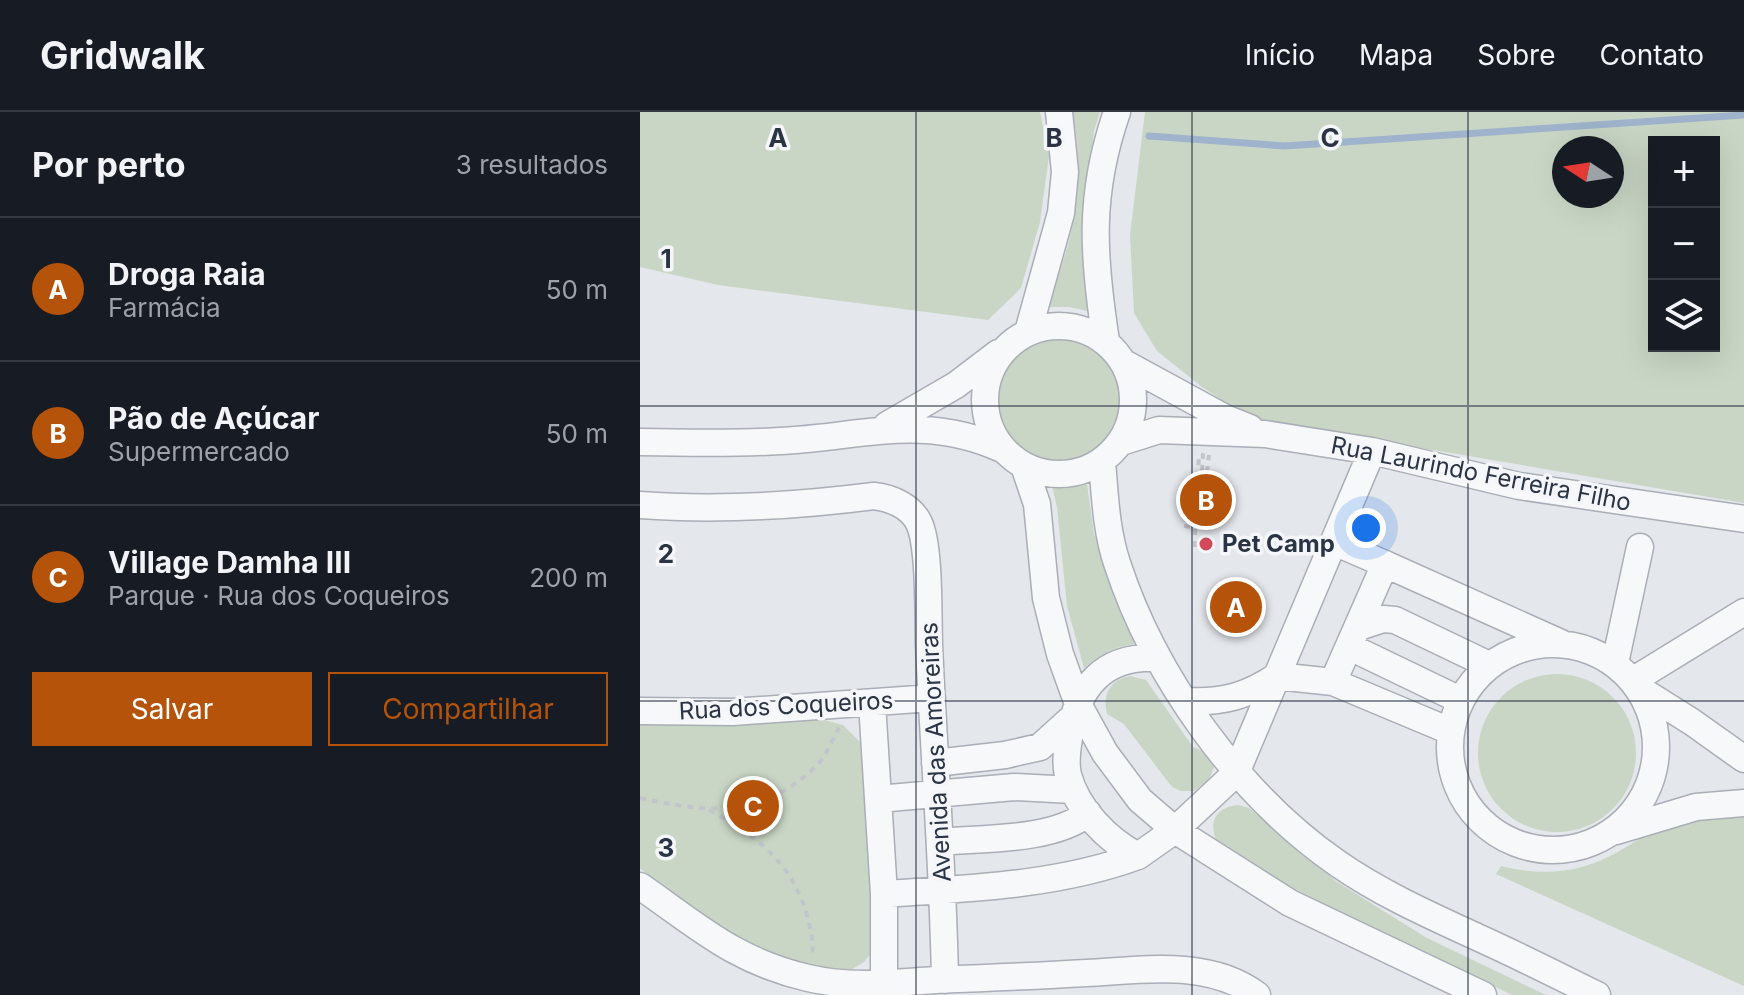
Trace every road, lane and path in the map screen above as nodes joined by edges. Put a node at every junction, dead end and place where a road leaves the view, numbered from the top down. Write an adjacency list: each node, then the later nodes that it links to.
1 (1059, 112): 3 (street)
2 (1117, 112): 4 (street)
3 (1028, 332): 4 (street); 5 (street)
4 (1106, 341): 6 (street)
5 (1005, 348): 7 (street); 12 (street)
6 (1124, 363): 9 (street, Rua Laurindo Ferreira Filho); 11 (street)
7 (877, 431): 10 (street); 12 (street)
8 (1211, 432): 9 (street, Rua Laurindo Ferreira Filho); 11 (street, Rua Laurindo Ferreira Filho); 19 (path)
9 (1265, 434): 13 (street, Rua Laurindo Ferreira Filho)
10 (640, 442)
11 (1121, 442): 14 (street)
12 (1002, 449): 15 (street)
13 (1372, 451): 17 (street, Rua Laurindo Ferreira Filho); 18 (street)
14 (1102, 461): 15 (street); 25 (street)
15 (1024, 466): 35 (street)
16 (640, 505): 30 (street, Avenida das Amoreiras)
17 (1744, 519)
18 (1334, 542): 21 (street); 27 (street)
19 (1195, 547)
20 (1640, 547): 28 (street)
21 (1385, 564): 23 (street); 24 (street)
22 (1744, 612): 28 (street)
23 (1355, 637): 26 (street); 29 (street); 31 (street)
24 (1561, 643): 26 (street); 28 (street)
25 (1158, 658): 32 (street); 35 (street)
26 (1489, 665): 31 (street)
27 (1277, 676): 29 (street); 32 (street); 39 (street)
28 (1628, 677): 37 (street); 50 (street)
29 (1333, 682): 36 (street)
30 (932, 698): 33 (street, Rua dos Coqueiros); 38 (street, Avenida das Amoreiras)
31 (1460, 700): 36 (street)
32 (1186, 701): 39 (street)
33 (872, 708): 34 (street, Rua dos Coqueiros); 43 (street); 45 (path)
34 (640, 711)
35 (1075, 711): 38 (street); 40 (street); 49 (street)
36 (1450, 731): 50 (street)
37 (1744, 759)
38 (935, 763): 41 (street, Avenida das Amoreiras)
39 (1236, 773): 49 (street); 61 (street)
40 (1073, 790): 41 (street); 47 (street)
41 (937, 795): 43 (street); 51 (street, Avenida das Amoreiras)
42 (640, 798): 46 (path)
43 (878, 799): 55 (street)
44 (1744, 803): 50 (street)
45 (741, 807): 46 (path); 48 (path)
46 (709, 810): 48 (path)
47 (1088, 813): 51 (street); 52 (street)
48 (741, 827): 56 (path)
49 (1175, 830): 52 (street); 60 (street)
50 (1616, 831)
51 (940, 842): 54 (street, Avenida das Amoreiras)
52 (1138, 856): 54 (street)
53 (640, 886): 56 (street)
54 (944, 890): 55 (street); 57 (street, Avenida das Amoreiras)
55 (884, 894): 58 (street)
56 (810, 979): 58 (street)
57 (945, 980): 58 (street); 59 (street)
58 (884, 983)
59 (1257, 995)
60 (1483, 995)
61 (1597, 995)

